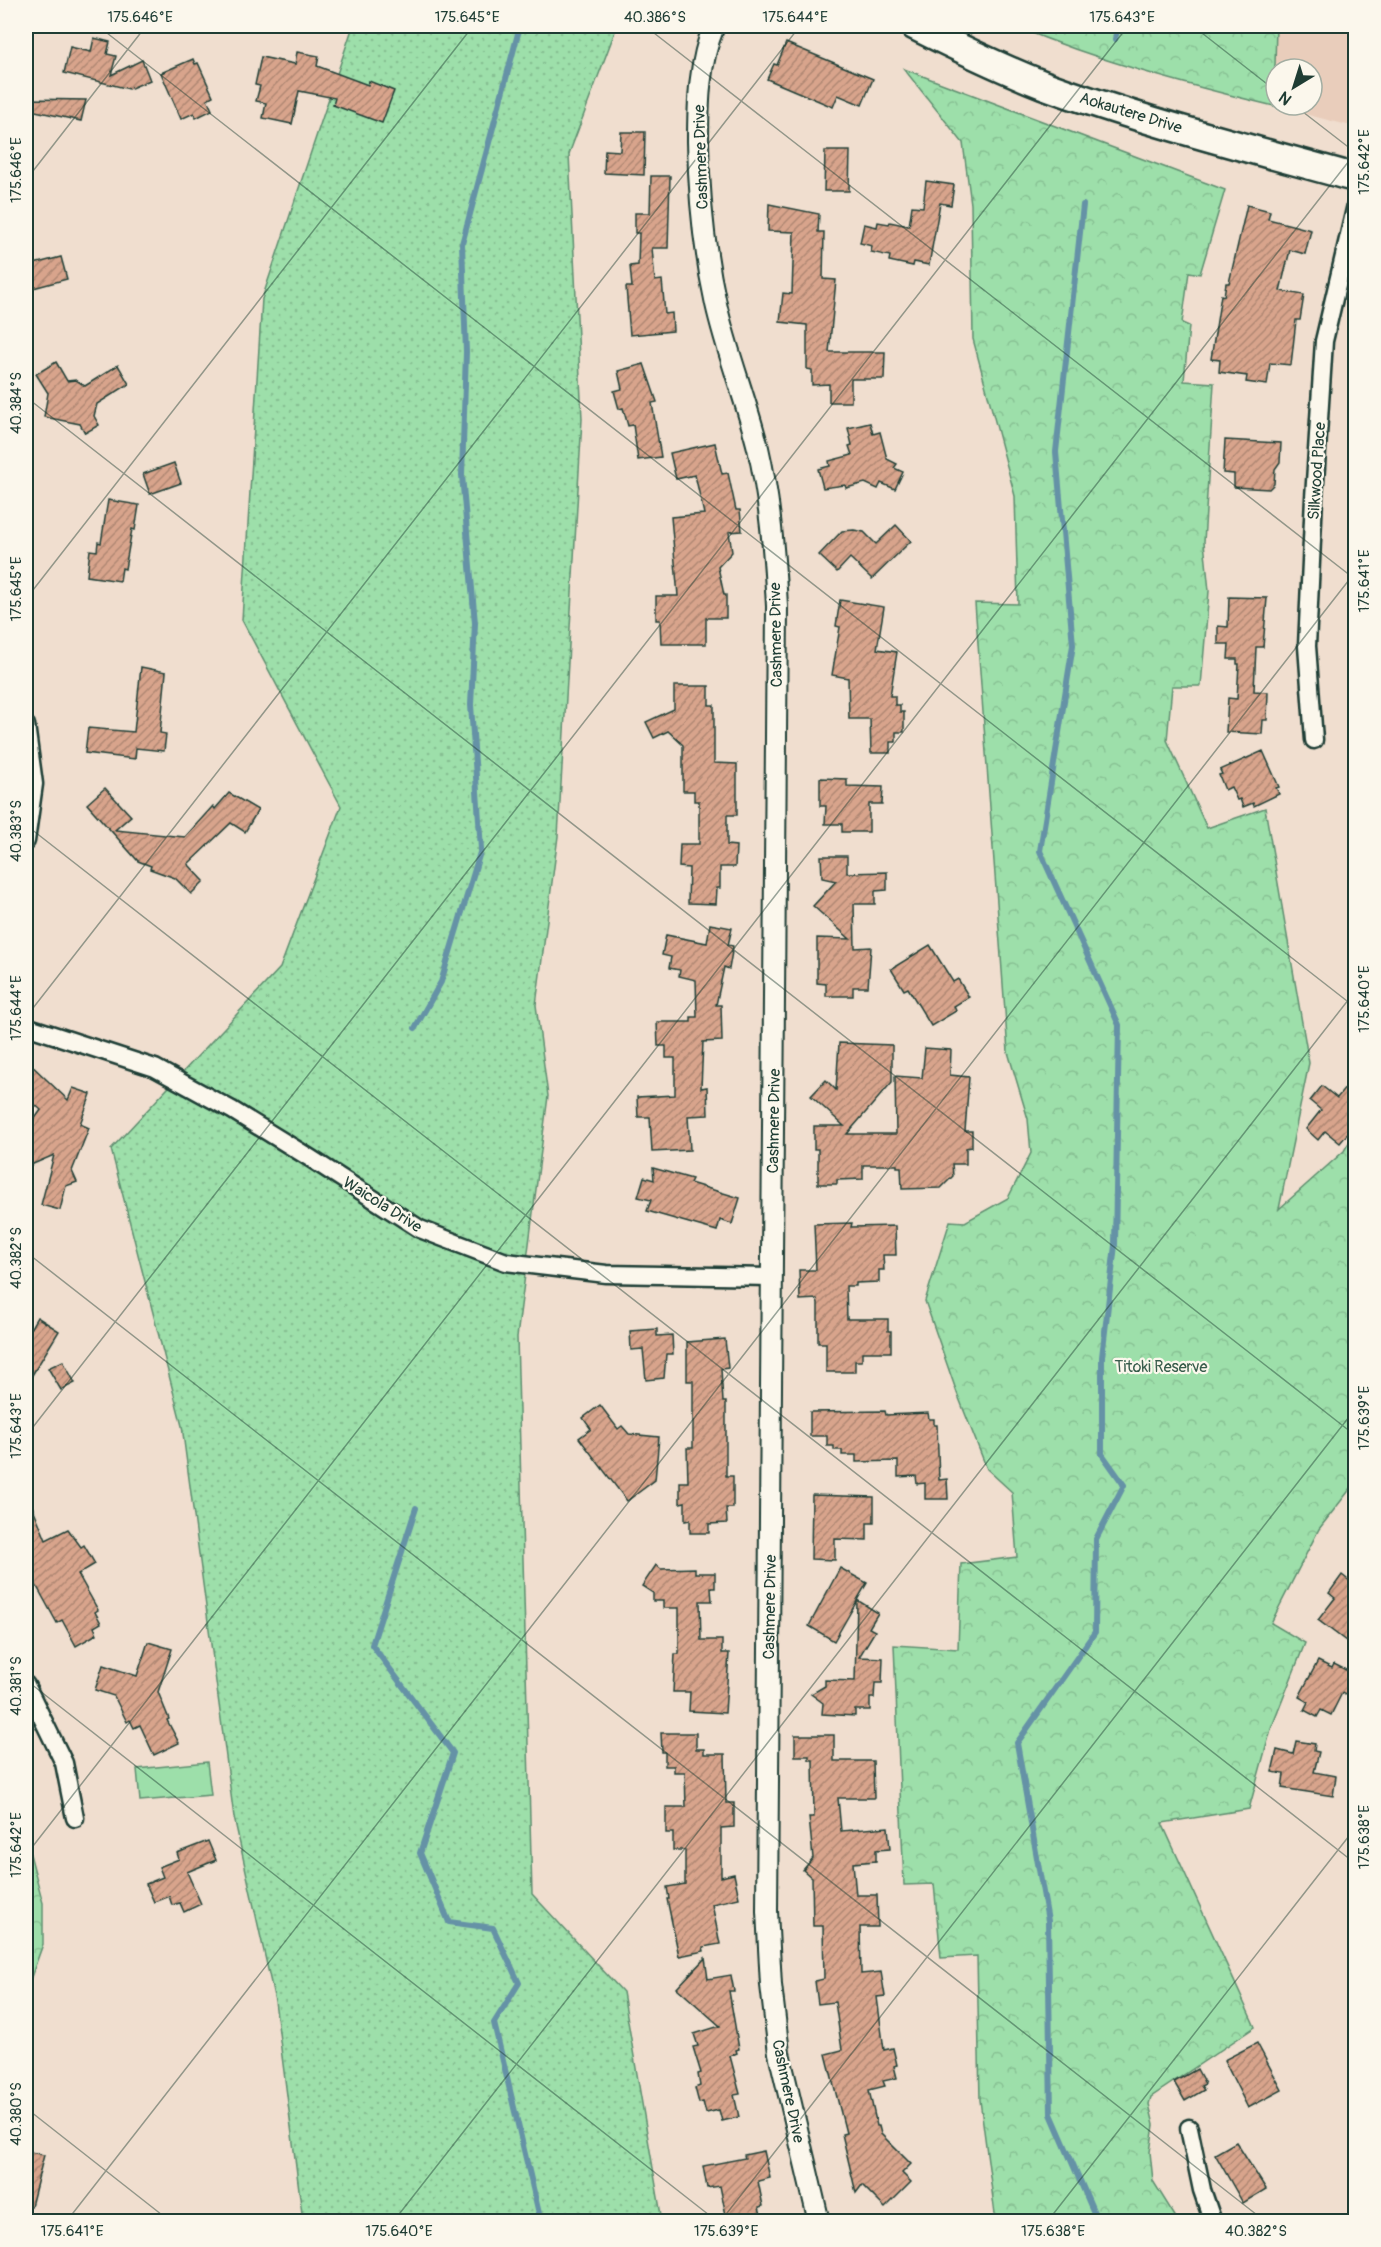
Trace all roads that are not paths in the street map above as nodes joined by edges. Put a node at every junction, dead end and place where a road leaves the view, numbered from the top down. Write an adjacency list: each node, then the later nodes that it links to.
1 (714, 26): 9 (street, Cashmere Drive)
2 (915, 26): 3 (highway, Aokautere Drive)
3 (1356, 178)
4 (1356, 205): 6 (street, Silkwood Place)
5 (26, 725): 7 (street)
6 (1314, 740)
7 (26, 842)
8 (26, 1026): 9 (street, Waicola Drive)
9 (771, 1277): 13 (street, Cashmere Drive)
10 (26, 1685): 11 (street)
11 (75, 1818)
12 (1190, 2128): 14 (street)
13 (819, 2222)
14 (1213, 2222)

